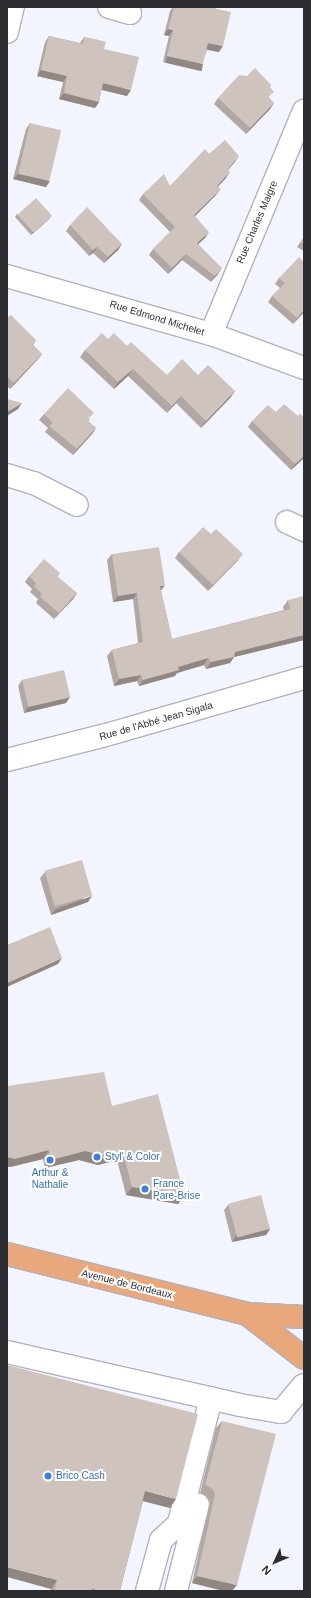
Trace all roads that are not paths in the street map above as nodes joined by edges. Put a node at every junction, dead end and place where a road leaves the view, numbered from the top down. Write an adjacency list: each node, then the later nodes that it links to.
1 (109, 7): 2 (street)
2 (130, 12)
3 (304, 111): 5 (street, Rue Charles Maigre)
4 (7, 276): 5 (street, Rue Edmond Michelet)
5 (210, 334): 6 (street, Rue Edmond Michelet)
6 (304, 368)
7 (7, 476): 8 (street)
8 (77, 505)
9 (304, 678): 10 (street, Rue de l'Abbé Jean Sigala)
10 (7, 760)
11 (14, 1259): 12 (main road, Avenue de Bordeaux)
12 (247, 1314): 13 (main road, Avenue de Bordeaux); 16 (main road, Avenue de Bordeaux)
13 (304, 1317)
14 (304, 1320): 16 (main road, Avenue de Bordeaux)
15 (7, 1352): 18 (street)
16 (304, 1357)
17 (304, 1385): 18 (street)
18 (217, 1400): 19 (street); 20 (street)
19 (147, 1591)
20 (176, 1591)

